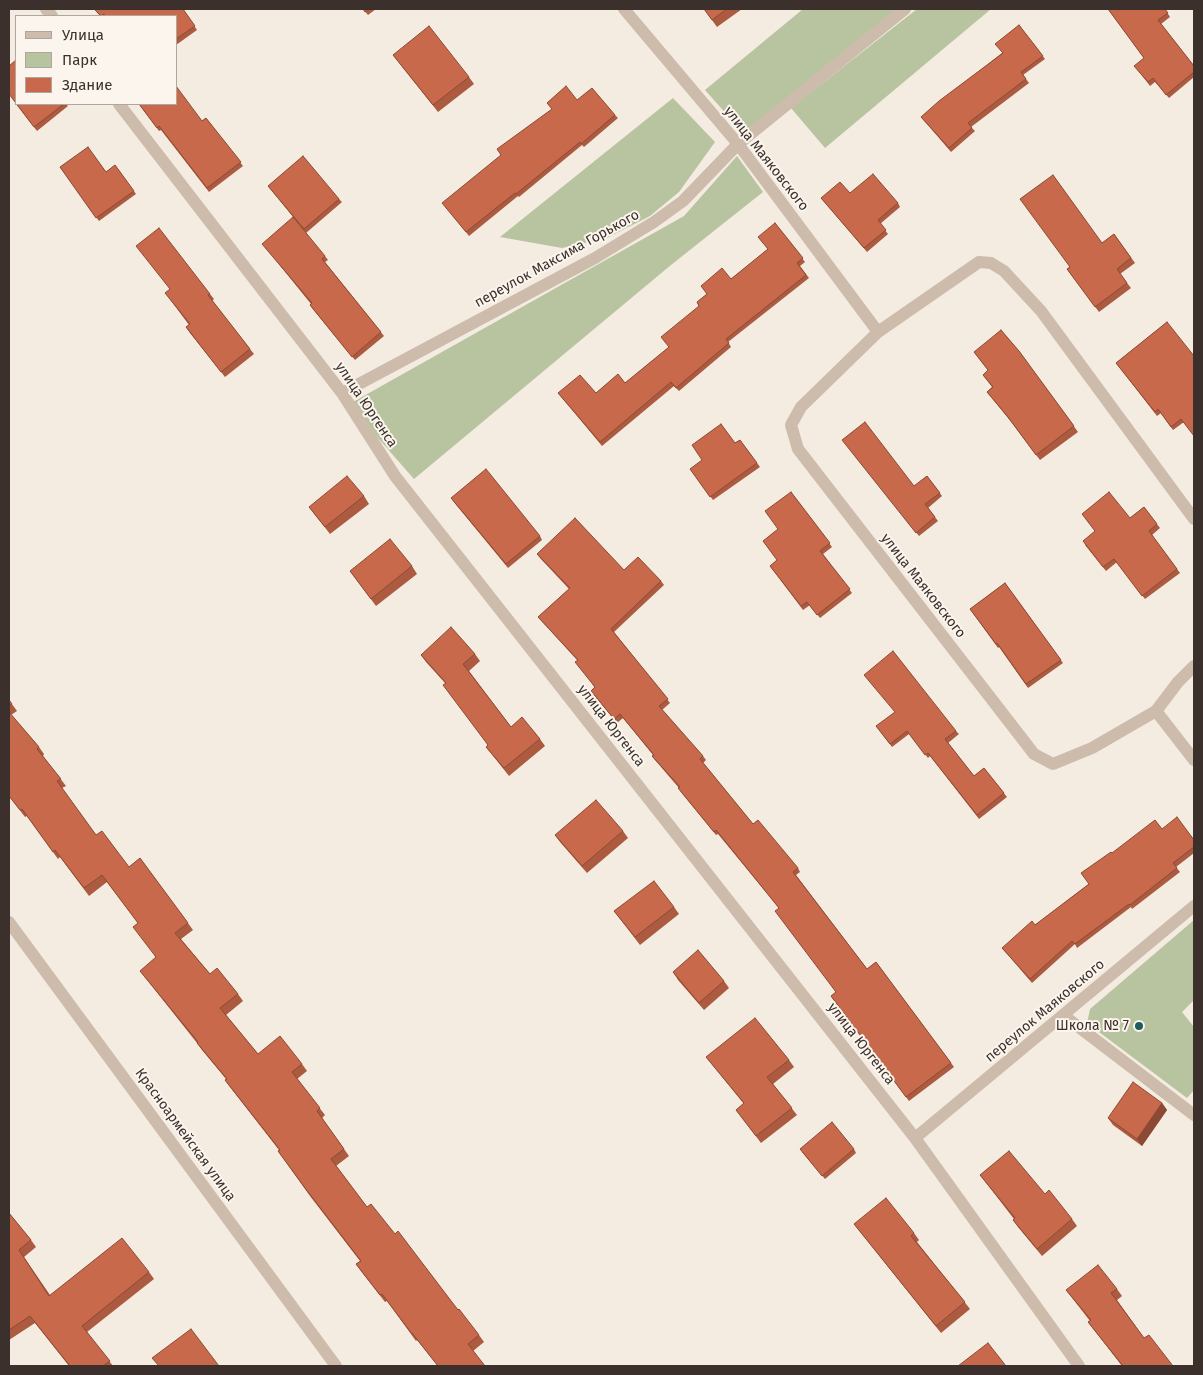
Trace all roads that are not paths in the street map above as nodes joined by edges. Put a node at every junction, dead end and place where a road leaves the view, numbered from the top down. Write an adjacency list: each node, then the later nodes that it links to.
1 (624, 9): 4 (street, улица Маяковского)
2 (905, 9): 4 (street, переулок Максима Горького)
3 (120, 105): 6 (street, улица Юргенса)
4 (738, 144): 5 (street, улица Маяковского); 6 (street, переулок Максима Горького)
5 (878, 332): 7 (street, улица Маяковского); 9 (street, улица Маяковского)
6 (342, 393): 15 (street, улица Юргенса)
7 (1194, 519)
8 (1194, 666): 9 (street, улица Маяковского)
9 (1156, 710): 10 (street)
10 (1194, 760)
11 (1194, 906): 13 (street, переулок Маяковского)
12 (9, 922): 16 (street, Красноармейская улица)
13 (1063, 1015): 14 (street); 15 (street, переулок Маяковского)
14 (1194, 1116)
15 (915, 1138): 17 (street, улица Юргенса)
16 (336, 1366)
17 (1080, 1366)

